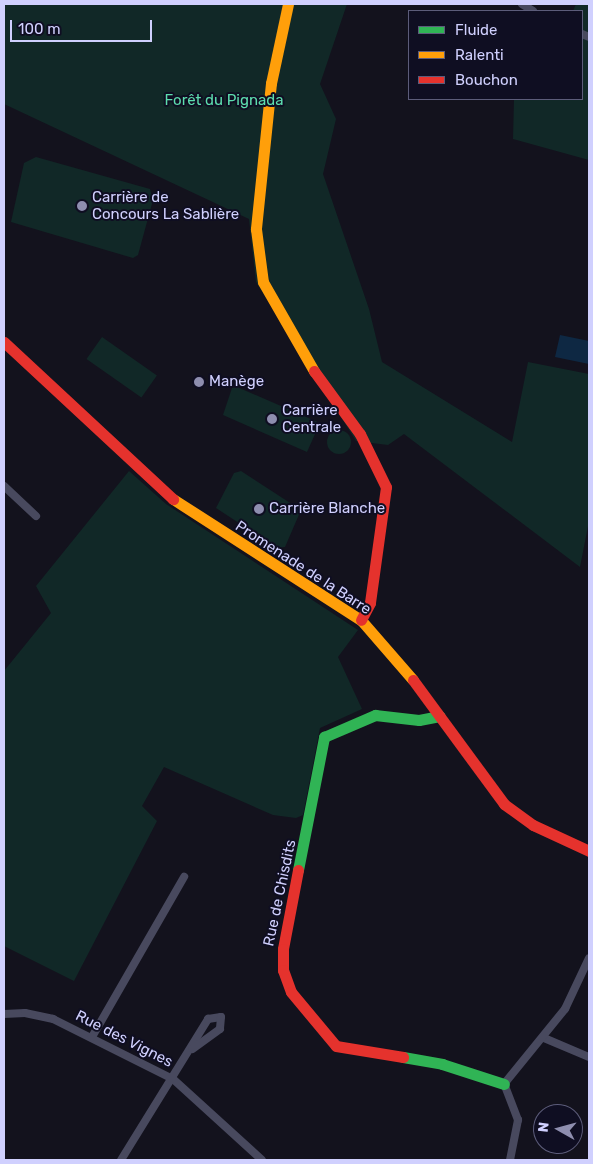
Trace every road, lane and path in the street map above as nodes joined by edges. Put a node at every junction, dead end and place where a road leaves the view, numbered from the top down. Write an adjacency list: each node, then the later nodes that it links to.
1 (288, 4): 5 (street)
2 (4, 342): 5 (street, Promenade de la Barre)
3 (4, 486): 4 (street)
4 (36, 516)
5 (360, 620): 6 (street, Promenade de la Barre)
6 (440, 716): 7 (street, Promenade de la Barre); 16 (street, Rue de Chisdits)
7 (589, 851)
8 (184, 877): 11 (street)
9 (589, 958): 12 (street)
10 (4, 1014): 11 (street, Rue des Vignes)
11 (92, 1037): 15 (street, Rue des Vignes)
12 (544, 1038): 14 (street); 16 (street)
13 (192, 1049): 13 (street); 15 (street)
14 (589, 1057)
15 (173, 1079): 17 (street); 18 (street, Rue des Vignes)
16 (504, 1084): 19 (street)
17 (121, 1160)
18 (262, 1160)
19 (510, 1160)

